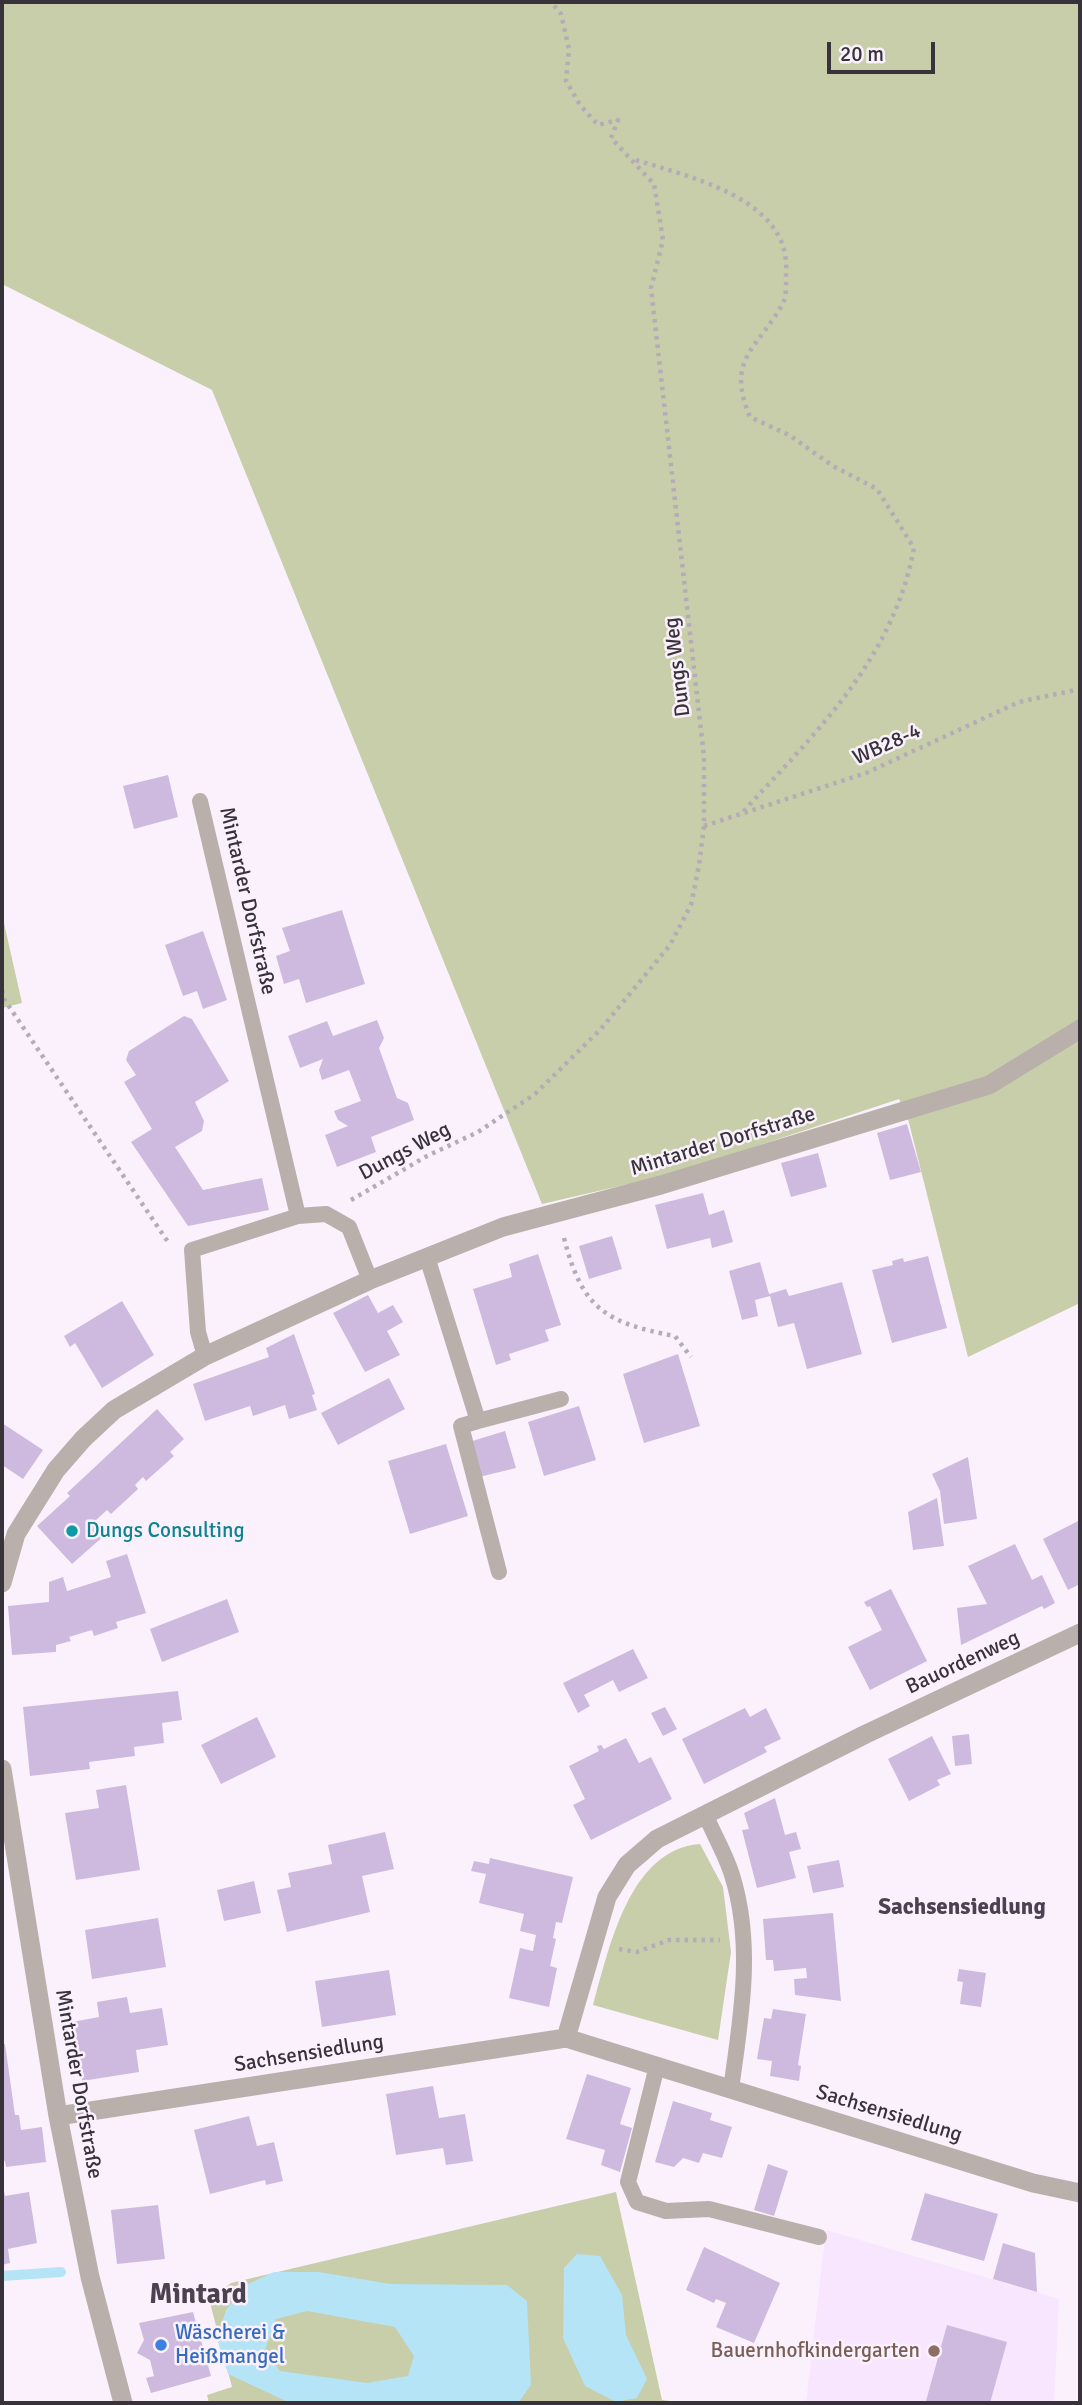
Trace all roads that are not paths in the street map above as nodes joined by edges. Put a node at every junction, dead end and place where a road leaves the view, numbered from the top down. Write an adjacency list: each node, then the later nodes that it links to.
1 (200, 801): 3 (lane, Mintarder Dorfstraße)
2 (1080, 1029): 4 (street, Mintarder Dorfstraße)
3 (298, 1216): 5 (lane); 6 (lane)
4 (427, 1257): 5 (street, Mintarder Dorfstraße); 8 (lane)
5 (370, 1280): 6 (street, Mintarder Dorfstraße)
6 (205, 1356): 10 (street, Mintarder Dorfstraße)
7 (561, 1399): 8 (lane)
8 (478, 1421): 9 (lane)
9 (499, 1572)
10 (2, 1583)
11 (1080, 1633): 13 (street, Bauordenweg)
12 (2, 1769): 17 (street, Mintarder Dorfstraße)
13 (706, 1816): 14 (street); 16 (lane)
14 (566, 2038): 15 (street, Sachsensiedlung); 17 (street, Sachsensiedlung)
15 (656, 2066): 16 (street, Sachsensiedlung); 19 (lane)
16 (732, 2089): 18 (street, Sachsensiedlung)
17 (58, 2116): 20 (street, Mintarder Dorfstraße)
18 (1080, 2193)
19 (819, 2237)
20 (123, 2403)

